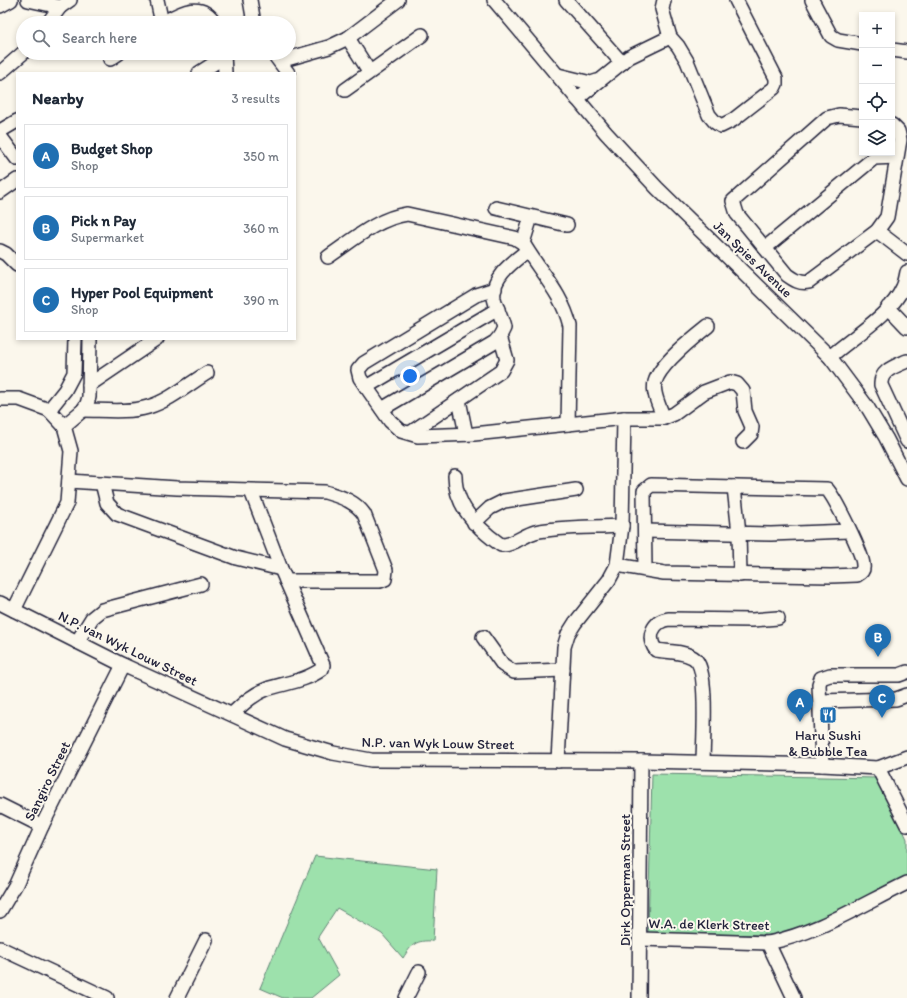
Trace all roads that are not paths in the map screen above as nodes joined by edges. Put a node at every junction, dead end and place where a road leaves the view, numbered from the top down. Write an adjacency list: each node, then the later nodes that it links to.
1 (11, 0): 12 (street)
2 (28, 0): 11 (street)
3 (157, 0): 14 (street)
4 (250, 0): 17 (street)
5 (398, 0): 20 (street)
6 (494, 0): 35 (street, Jan Spies Avenue)
7 (566, 0): 29 (street)
8 (664, 0): 19 (street)
9 (736, 0): 19 (street)
10 (812, 0): 21 (street)
11 (65, 4): 13 (street)
12 (0, 6)
13 (54, 16)
14 (160, 16)
15 (175, 16): 16 (street)
16 (210, 16)
17 (253, 16)
18 (422, 35): 30 (street)
19 (670, 37): 29 (street)
20 (348, 38): 24 (street); 30 (street)
21 (859, 44)
22 (895, 50): 23 (street)
23 (907, 52)
24 (296, 53)
25 (16, 59): 34 (street)
26 (217, 60): 31 (street)
27 (224, 60): 32 (street)
28 (279, 60): 33 (street)
29 (622, 63): 36 (street)
30 (369, 71): 37 (street)
31 (200, 72)
32 (224, 72)
33 (287, 72)
34 (0, 73)
35 (558, 75): 36 (street); 38 (street, Jan Spies Avenue)
36 (597, 82): 38 (street)
37 (345, 90)
38 (577, 99): 68 (street, Jan Spies Avenue)
39 (859, 118): 53 (street)
40 (16, 121): 42 (street)
41 (895, 126): 44 (street)
42 (0, 131)
43 (0, 136): 45 (street)
44 (897, 157): 51 (street); 53 (street)
45 (16, 158)
46 (16, 181): 47 (street)
47 (0, 192)
48 (496, 208): 49 (street)
49 (531, 217): 50 (street); 52 (street)
50 (567, 225)
51 (877, 231): 53 (street); 55 (street)
52 (525, 247): 56 (street); 59 (street); 80 (street)
53 (765, 248)
54 (0, 251): 57 (street)
55 (907, 254)
56 (328, 257)
57 (16, 264)
58 (907, 272): 60 (street)
59 (495, 289): 61 (street); 72 (street)
60 (888, 307): 63 (street); 68 (street)
61 (498, 308): 64 (street); 72 (street)
62 (708, 326): 79 (street)
63 (907, 327)
64 (500, 336): 74 (street); 75 (street)
65 (74, 340): 76 (street)
66 (90, 340): 71 (street)
67 (156, 340): 71 (street)
68 (830, 357): 87 (street, Jan Spies Avenue)
69 (907, 361): 84 (street)
70 (207, 373): 77 (street)
71 (89, 385): 77 (street)
72 (366, 387): 75 (street)
73 (0, 399): 76 (street)
74 (458, 400): 82 (street); 83 (street)
75 (382, 409): 82 (street)
76 (49, 410): 81 (street)
77 (82, 410): 81 (street)
78 (624, 418): 79 (street); 80 (street); 94 (street)
79 (664, 418): 85 (street)
80 (568, 424): 83 (street)
81 (64, 426): 88 (street)
82 (410, 433): 83 (street)
83 (466, 434)
84 (907, 441)
85 (743, 442)
86 (455, 476): 93 (street)
87 (907, 479)
88 (69, 481): 89 (street); 104 (street)
89 (102, 483): 92 (street); 100 (street)
90 (734, 487): 95 (street); 96 (street); 97 (street)
91 (576, 490): 93 (street)
92 (250, 491): 100 (street); 100 (street)
93 (474, 523): 94 (street)
94 (622, 526): 98 (street)
95 (849, 530): 97 (street); 101 (street)
96 (645, 531): 97 (street); 99 (street)
97 (738, 534): 101 (street)
98 (617, 565): 99 (street); 109 (street)
99 (645, 570): 101 (street)
100 (284, 575): 113 (street)
101 (740, 575)
102 (201, 584): 107 (street)
103 (0, 603): 104 (street, N.P. van Wyk Louw Street)
104 (14, 610): 107 (street, N.P. van Wyk Louw Street)
105 (778, 618): 117 (street)
106 (483, 638): 109 (street)
107 (77, 642): 108 (street, N.P. van Wyk Louw Street)
108 (123, 665): 113 (street, N.P. van Wyk Louw Street); 122 (street, Sangiro Street)
109 (563, 670): 115 (street)
110 (907, 672): 112 (street)
111 (907, 695): 112 (street)
112 (820, 701): 118 (street)
113 (232, 714): 115 (street, N.P. van Wyk Louw Street)
114 (907, 757): 119 (street, N.P. van Wyk Louw Street)
115 (558, 760): 116 (street, N.P. van Wyk Louw Street)
116 (641, 761): 117 (street, N.P. van Wyk Louw Street); 125 (street, Dirk Opperman Street)
117 (703, 762): 118 (street, N.P. van Wyk Louw Street)
118 (822, 765): 119 (street, N.P. van Wyk Louw Street)
119 (878, 768): 121 (street)
120 (0, 805): 122 (street)
121 (907, 825)
122 (42, 826): 124 (street, Sangiro Street)
123 (907, 883): 127 (street, W.A. de Klerk Street)
124 (0, 911)
125 (641, 939): 127 (street, W.A. de Klerk Street); 133 (street, Dirk Opperman Street)
126 (206, 940): 131 (street)
127 (768, 943): 134 (street)
128 (0, 948): 130 (street)
129 (418, 972): 132 (street)
130 (107, 998)
131 (177, 998)
132 (406, 998)
133 (639, 998)
134 (794, 998)

